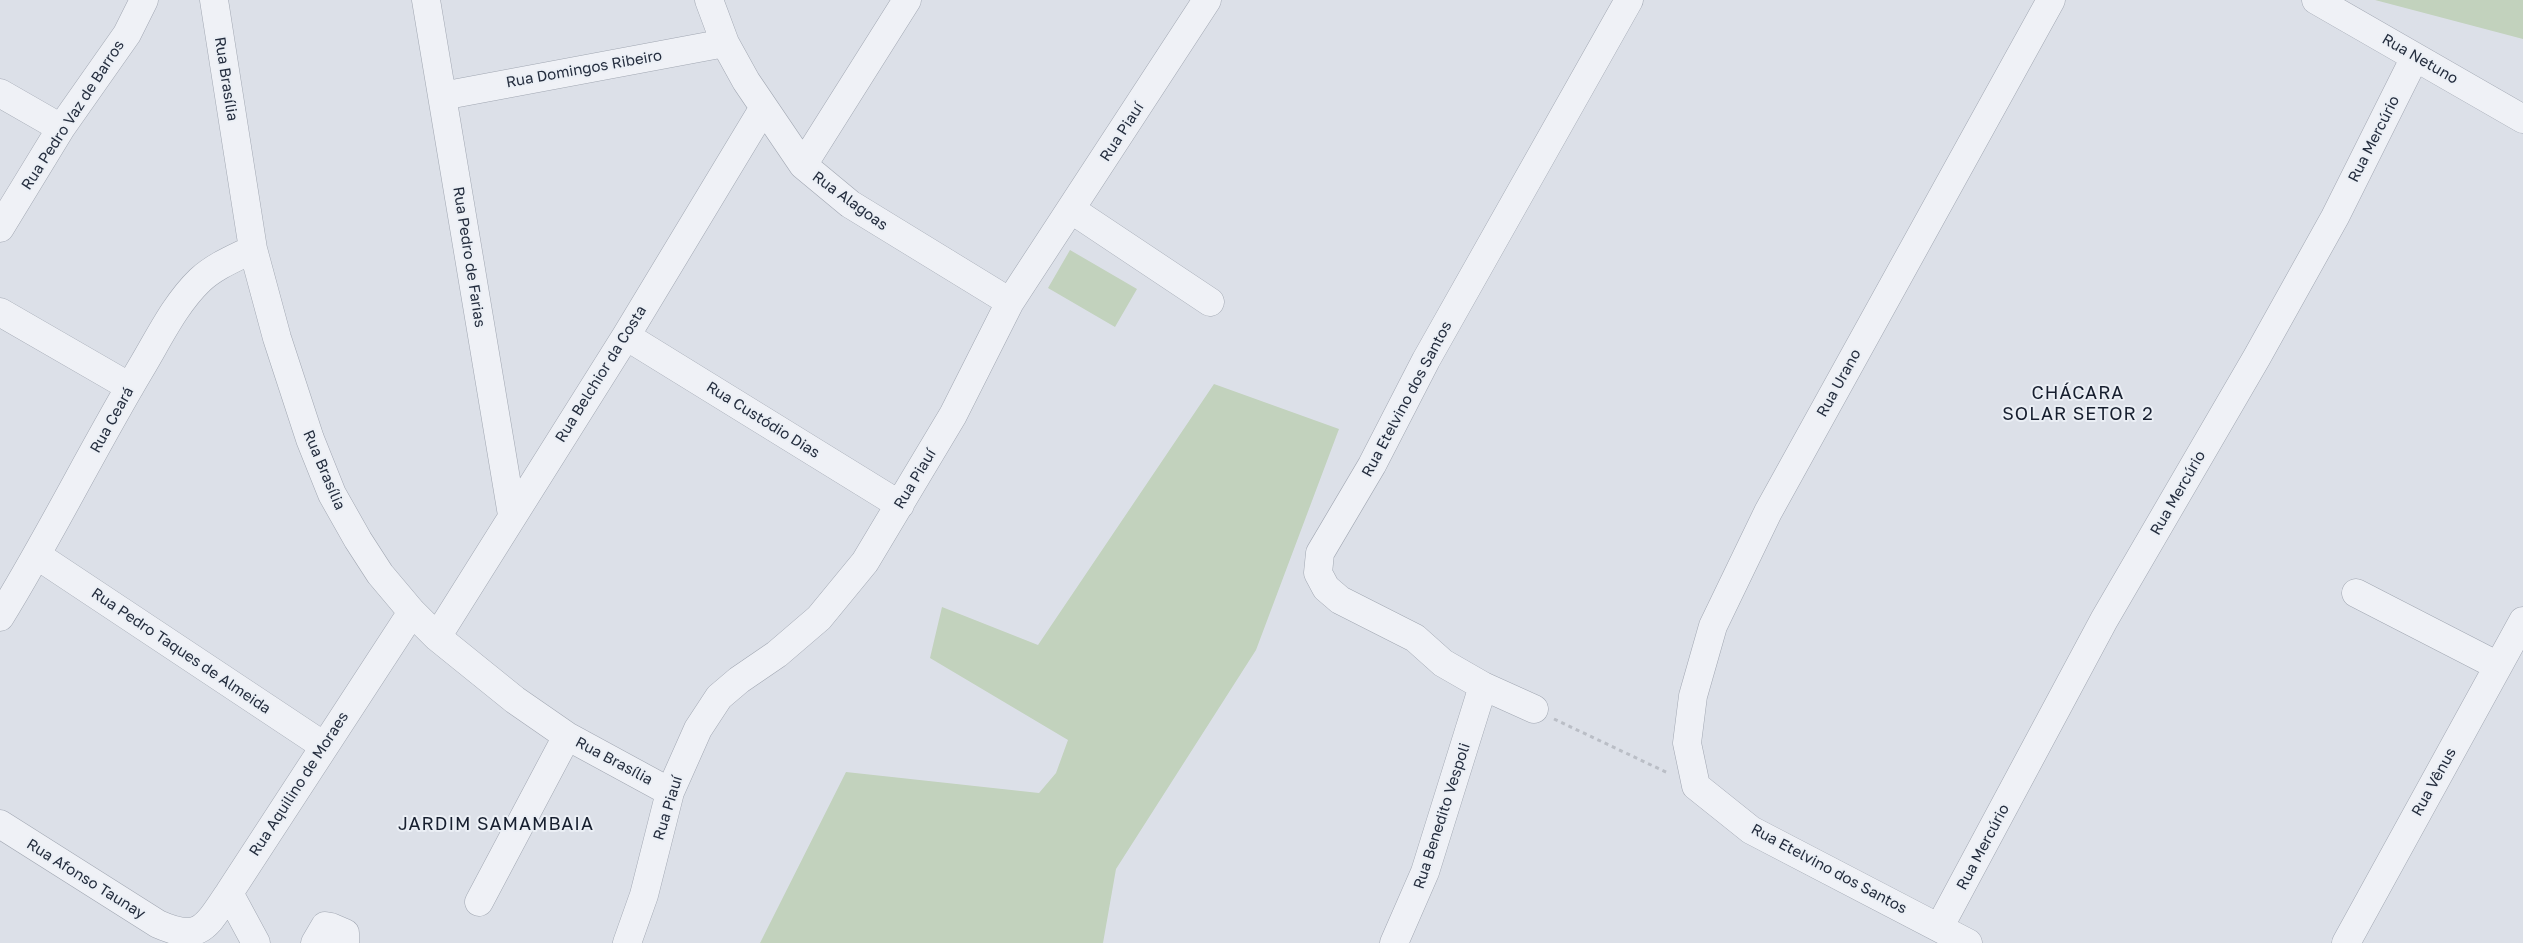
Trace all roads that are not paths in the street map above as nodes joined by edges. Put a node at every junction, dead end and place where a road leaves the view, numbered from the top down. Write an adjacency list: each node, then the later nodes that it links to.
1 (144, 0): 16 (street, Rua Pedro Vaz de Barros)
2 (214, 0): 20 (street, Rua Brasília)
3 (426, 0): 13 (street, Rua Pedro de Farias)
4 (709, 0): 10 (street, Rua Alagoas)
5 (907, 0): 17 (street)
6 (1207, 0): 18 (street, Rua Piauí)
7 (1629, 0): 35 (street, Rua Etelvino dos Santos)
8 (2051, 0): 39 (street, Rua Urano)
9 (2316, 0): 11 (street, Rua Netuno)
10 (725, 43): 13 (street, Rua Domingos Ribeiro); 14 (street, Rua Alagoas)
11 (2415, 57): 15 (street, Rua Netuno); 44 (street, Rua Mercúrio)
12 (0, 93): 16 (street)
13 (442, 96): 27 (street, Rua Pedro de Farias)
14 (763, 109): 17 (street, Rua Alagoas); 24 (street, Rua Belchior da Costa)
15 (2523, 119)
16 (61, 128): 19 (street, Rua Pedro Vaz de Barros)
17 (803, 165): 21 (street, Rua Alagoas)
18 (1072, 210): 21 (street, Rua Piauí); 22 (street)
19 (0, 228)
20 (253, 249): 25 (street, Rua Ceará); 30 (street, Rua Brasília)
21 (1010, 302): 26 (street, Rua Piauí)
22 (1210, 302)
23 (0, 312): 25 (street)
24 (626, 336): 26 (street, Rua Custódio Dias); 27 (street, Rua Belchior da Costa)
25 (130, 387): 28 (street, Rua Ceará)
26 (900, 505): 40 (street, Rua Piauí)
27 (512, 515): 33 (street, Rua Belchior da Costa)
28 (38, 556): 31 (street, Rua Ceará); 38 (street, Rua Pedro Taques de Almeida)
29 (2356, 593): 34 (street)
30 (412, 612): 33 (street, Rua Brasília); 38 (street, Rua Aquilino de Moraes)
31 (0, 617)
32 (2523, 620): 34 (street, Rua Vênus)
33 (437, 637): 37 (street, Rua Brasília)
34 (2498, 666): 52 (street, Rua Vênus)
35 (1483, 686): 36 (street, Rua Etelvino dos Santos); 50 (street, Rua Benedito Vespoli)
36 (1534, 709)
37 (567, 736): 40 (street, Rua Brasília); 43 (street)
38 (324, 746): 42 (street, Rua Aquilino de Moraes)
39 (1696, 786): 44 (street, Rua Etelvino dos Santos)
40 (670, 792): 49 (street, Rua Piauí)
41 (0, 824): 45 (street, Rua Afonso Taunay)
42 (229, 893): 45 (street, Rua Aquilino de Moraes); 46 (street)
43 (479, 902)
44 (1940, 928): 51 (street, Rua Etelvino dos Santos)
45 (172, 931)
46 (256, 943)
47 (315, 943): 48 (street)
48 (345, 943)
49 (628, 943)
50 (1394, 943)
51 (1968, 943)
52 (2346, 943)

